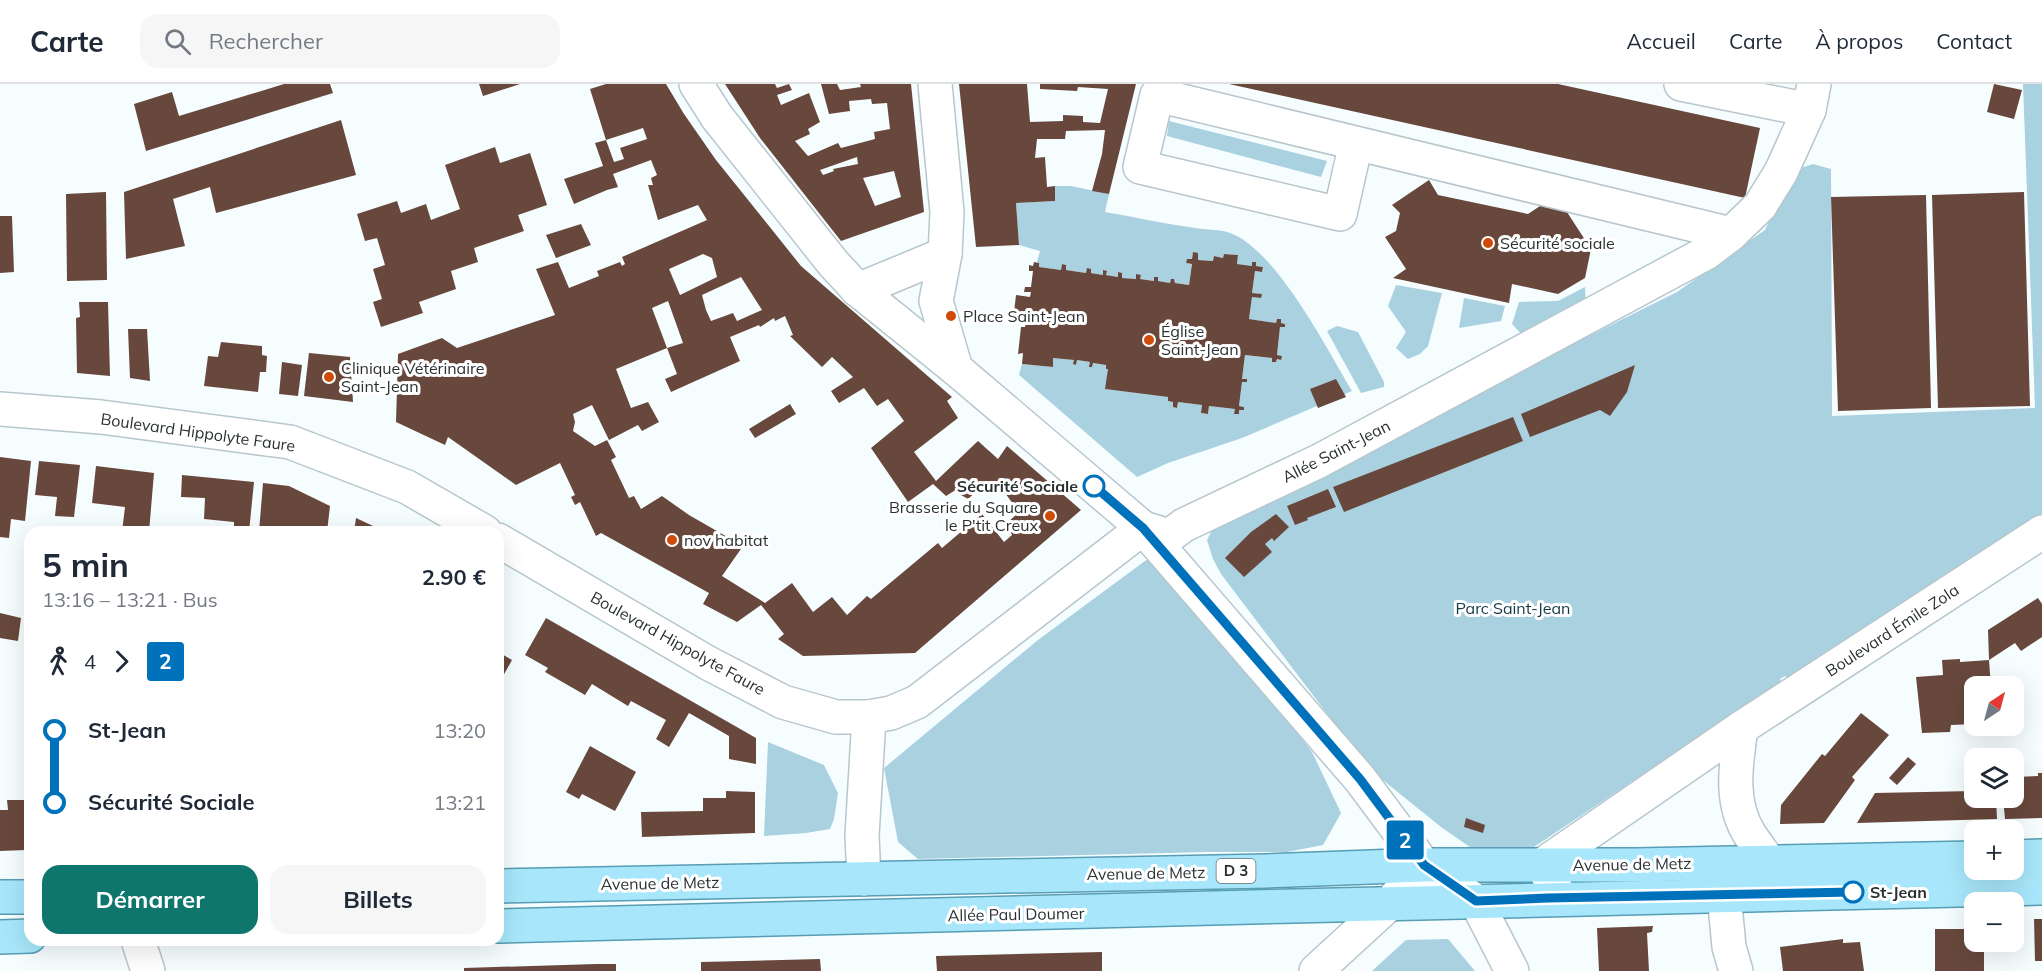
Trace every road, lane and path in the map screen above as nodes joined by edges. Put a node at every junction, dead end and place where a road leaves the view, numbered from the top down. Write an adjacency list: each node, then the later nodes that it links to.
1 (696, 84): 8 (street)
2 (935, 84): 7 (street)
3 (1697, 85): 4 (street)
4 (1812, 97): 6 (street, Allée Saint-Jean)
5 (1356, 143): 5 (street); 6 (street)
6 (1731, 234): 12 (street, Allée Saint-Jean)
7 (945, 254): 8 (street); 9 (street)
8 (858, 290): 9 (street)
9 (956, 369): 12 (street)
10 (0, 409): 11 (street, Boulevard Hippolyte Faure)
11 (474, 526)
12 (1143, 528): 15 (street, Boulevard Hippolyte Faure); 21 (street)
13 (2042, 532): 16 (street, Boulevard Émile Zola)
14 (504, 544): 15 (street, Boulevard Hippolyte Faure)
15 (869, 717): 23 (street)
16 (1741, 728): 20 (street); 22 (street, Boulevard Émile Zola)
17 (2042, 856): 18 (main road)
18 (2024, 857)
19 (1964, 858): 20 (main road, Avenue de Metz / D 3)
20 (1769, 862): 22 (main road, Avenue de Metz / D 3)
21 (1424, 865): 22 (main road, Avenue de Metz / D 3); 23 (main road, Avenue de Metz / D 3); 30 (street); 31 (street)
22 (1542, 865): 29 (street)
23 (864, 879): 24 (main road, Avenue de Metz / D 3)
24 (504, 886)
25 (2042, 888): 26 (main road, Avenue de Metz)
26 (1724, 894): 29 (main road, Avenue de Metz); 39 (street)
27 (0, 897): 28 (main road)
28 (24, 897)
29 (1548, 898): 30 (main road, Allée Paul Doumer)
30 (1476, 901): 31 (main road, Allée Paul Doumer); 38 (street)
31 (1389, 904): 32 (main road, Allée Paul Doumer); 37 (street)
32 (504, 926)
33 (0, 936): 34 (main road)
34 (24, 936)
35 (140, 946): 36 (street)
36 (148, 971)
37 (1316, 971)
38 (1512, 971)
39 (1736, 971)

